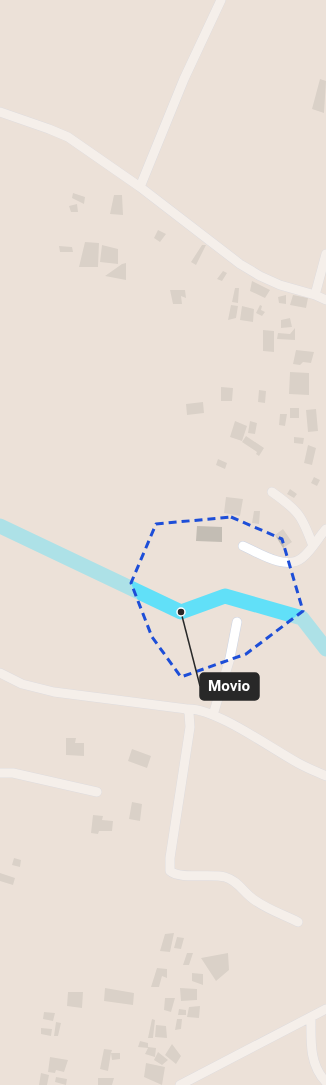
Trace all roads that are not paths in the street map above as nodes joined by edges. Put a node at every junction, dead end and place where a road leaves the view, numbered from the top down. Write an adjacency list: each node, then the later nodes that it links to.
1 (221, 0): 3 (street)
2 (0, 112): 3 (street)
3 (140, 187): 5 (street)
4 (326, 254): 5 (street)
5 (315, 295): 6 (street)
6 (326, 300)
7 (272, 492): 10 (street)
8 (326, 529): 10 (street)
9 (243, 546): 10 (street)
10 (313, 546)
11 (237, 622): 14 (street)
12 (0, 673): 13 (street)
13 (186, 709): 14 (street); 18 (street)
14 (213, 715): 16 (street)
15 (0, 773): 17 (street)
16 (326, 776)
17 (97, 792)
18 (298, 922)
19 (326, 1009): 20 (street)
20 (311, 1018): 21 (street); 22 (street)
21 (326, 1082)
22 (180, 1085)

